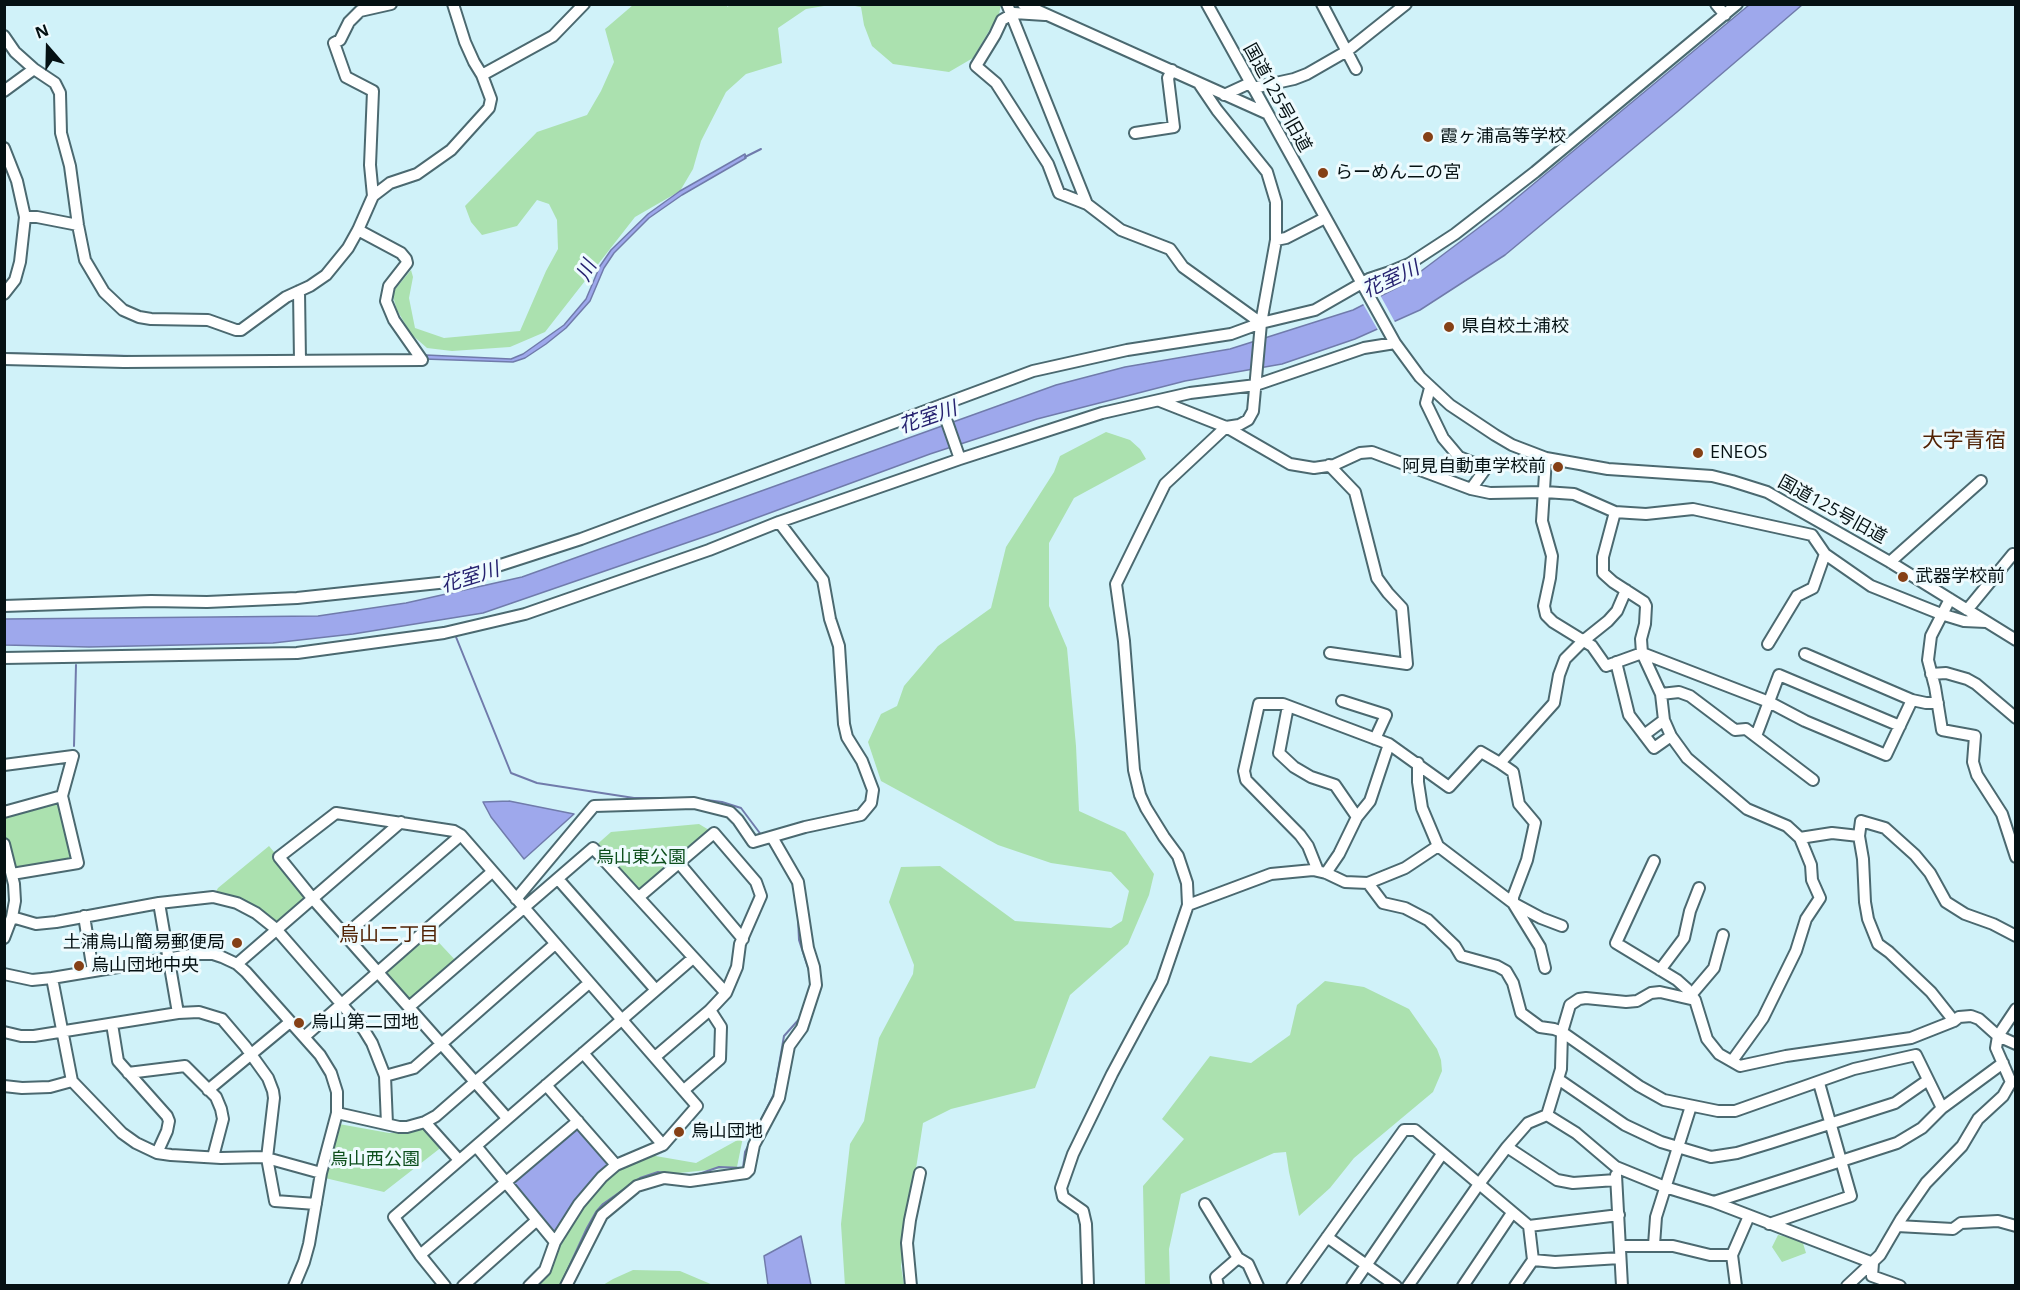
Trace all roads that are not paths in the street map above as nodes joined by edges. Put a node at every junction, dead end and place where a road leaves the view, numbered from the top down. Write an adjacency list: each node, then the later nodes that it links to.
1 (391, 4): 27 (street)
2 (453, 4): 19 (street)
3 (584, 4): 19 (street)
4 (1023, 4): 12 (street)
5 (1036, 4): 12 (street)
6 (1207, 4): 21 (street, 国道125号旧道)
7 (1322, 4): 15 (street)
8 (1406, 4): 15 (street)
9 (1716, 4): 13 (street)
10 (1737, 4): 13 (street)
11 (1009, 9): 12 (street); 28 (street); 28 (street)
12 (1045, 15): 18 (street)
13 (1725, 15): 34 (street)
14 (4, 36): 16 (street)
15 (1347, 51): 17 (street); 21 (street)
16 (34, 69): 22 (street); 31 (street)
17 (1356, 69)
18 (1172, 70): 20 (street); 25 (street)
19 (482, 75): 27 (street)
20 (1200, 85): 23 (street); 33 (street)
21 (1251, 86): 23 (street); 24 (street, 国道125号旧道)
22 (4, 91)
23 (1224, 95): 24 (street)
24 (1266, 113): 30 (street, 国道125号旧道)
25 (1135, 134)
26 (4, 148): 29 (street)
27 (373, 196): 32 (street)
28 (1087, 204): 37 (street)
29 (26, 217): 31 (street); 36 (street)
30 (1325, 218): 33 (street); 34 (street, 国道125号旧道)
31 (78, 225): 35 (street)
32 (358, 230): 35 (street); 40 (street)
33 (1276, 240): 37 (street)
34 (1363, 287): 37 (street); 38 (street, 国道125号旧道)
35 (299, 291): 40 (street)
36 (4, 294)
37 (1260, 328): 41 (street); 44 (street)
38 (1392, 338): 41 (street); 42 (street, 国道125号旧道)
39 (4, 359): 40 (street)
40 (300, 361)
41 (1256, 380): 43 (street); 45 (street)
42 (1430, 388): 46 (street, 国道125号旧道); 50 (street)
43 (1157, 400): 45 (street); 47 (street)
44 (941, 405): 47 (street); 61 (street)
45 (1226, 427): 48 (street); 116 (street)
46 (1546, 458): 51 (street); 53 (street, 国道125号旧道)
47 (960, 459): 54 (street)
48 (1329, 465): 50 (street); 68 (street)
49 (1980, 481): 58 (street)
50 (1471, 489): 51 (street)
51 (1545, 492): 52 (street); 66 (street)
52 (1616, 512): 55 (street); 59 (street)
53 (1817, 519): 55 (street); 58 (street, 国道125号旧道)
54 (779, 522): 71 (street); 98 (street)
55 (1812, 536): 56 (street)
56 (1825, 554): 63 (street); 67 (street)
57 (2013, 554): 62 (street)
58 (1890, 562): 60 (street, 国道125号旧道)
59 (1626, 590): 66 (street); 69 (street)
60 (1950, 599): 62 (street, 国道125号旧道); 63 (street)
61 (4, 606)
62 (1968, 610): 64 (street, 国道125号旧道)
63 (1941, 614): 64 (street); 73 (street)
64 (1986, 622): 65 (street, 国道125号旧道)
65 (2016, 640)
66 (1583, 641): 72 (street); 89 (street)
67 (1768, 644)
68 (1330, 653)
69 (1642, 653): 72 (street); 74 (street); 77 (street)
70 (1805, 654): 75 (street)
71 (4, 658)
72 (1616, 662): 83 (street)
73 (1931, 674): 78 (street); 80 (street)
74 (1661, 694): 81 (street); 85 (street)
75 (1912, 700): 78 (street); 82 (street)
76 (1342, 701): 86 (street)
77 (1769, 702): 82 (street); 82 (street); 85 (street)
78 (1938, 703): 102 (street)
79 (1287, 706): 86 (street); 94 (street); 106 (street)
80 (2016, 718)
81 (1664, 720): 83 (street); 84 (street)
82 (1900, 726)
83 (1644, 735): 84 (street)
84 (1671, 736): 99 (street)
85 (1756, 736): 91 (street)
86 (1375, 739): 87 (street)
87 (1389, 744): 88 (street); 94 (street)
88 (1418, 763): 89 (street); 101 (street)
89 (1500, 763): 115 (street)
90 (4, 765): 92 (street)
91 (1813, 780)
92 (62, 796): 93 (street); 107 (street)
93 (4, 812)
94 (1357, 817): 106 (street)
95 (401, 822): 96 (street); 113 (street); 113 (street)
96 (461, 835): 105 (street); 122 (street)
97 (1859, 836): 99 (street); 124 (street); 147 (street)
98 (772, 837): 112 (street); 227 (street)
99 (1800, 838): 160 (street)
100 (4, 844): 107 (street)
101 (1438, 846): 109 (street); 115 (street)
102 (2016, 857)
103 (1654, 861): 132 (street)
104 (679, 863): 111 (street); 126 (street); 126 (street)
105 (492, 872): 112 (street); 134 (street)
106 (1322, 872): 109 (street); 116 (street)
107 (12, 874): 119 (street)
108 (558, 879): 111 (street); 117 (street); 138 (street)
109 (1368, 883): 152 (street)
110 (1699, 888): 132 (street)
111 (639, 897): 129 (street)
112 (516, 899): 117 (street)
113 (313, 900): 121 (street); 122 (street)
114 (159, 903): 118 (street); 121 (street); 128 (street)
115 (1513, 903): 120 (street); 131 (street)
116 (1188, 905): 229 (street)
117 (524, 908): 127 (street); 142 (street)
118 (84, 916): 119 (street); 133 (street)
119 (12, 917): 125 (street)
120 (1562, 926)
121 (276, 929): 130 (street); 141 (street)
122 (345, 935): 134 (street)
123 (1723, 935): 140 (street)
124 (2016, 936)
125 (4, 938)
126 (742, 939): 139 (street)
127 (555, 944): 137 (street); 155 (street)
128 (170, 958): 130 (street); 133 (street); 145 (street)
129 (693, 958): 138 (street); 139 (street)
130 (237, 964): 148 (street)
131 (1545, 968)
132 (1660, 970): 140 (street)
133 (93, 971): 136 (street)
134 (378, 972): 141 (street); 142 (street)
135 (4, 974): 136 (street)
136 (52, 978): 151 (street)
137 (590, 983): 146 (street); 167 (street)
138 (656, 990): 146 (street)
139 (726, 993): 143 (street)
140 (1693, 997): 152 (street); 160 (street)
141 (342, 1004): 154 (street); 163 (street)
142 (409, 1007): 155 (street)
143 (710, 1010): 159 (street); 172 (street)
144 (2016, 1010): 153 (street)
145 (177, 1013): 149 (street); 158 (street)
146 (622, 1019): 157 (street); 159 (street)
147 (1954, 1021): 153 (street); 160 (street)
148 (290, 1022): 154 (street); 158 (street)
149 (112, 1024): 151 (street); 162 (street)
150 (4, 1032): 151 (street)
151 (62, 1032): 166 (street)
152 (1562, 1032): 164 (street); 173 (street)
153 (1998, 1036): 156 (street); 161 (street)
154 (304, 1037): 175 (street)
155 (442, 1044): 163 (street); 167 (street)
156 (2016, 1044)
157 (583, 1053): 169 (street); 182 (street)
158 (252, 1055): 171 (street); 189 (street)
159 (655, 1057): 172 (street)
160 (1732, 1061)
161 (2003, 1063): 174 (street); 209 (street)
162 (128, 1073): 171 (street); 186 (street)
163 (385, 1076): 180 (street)
164 (1558, 1079): 176 (street); 185 (street)
165 (1928, 1080): 168 (street); 174 (street); 181 (street)
166 (72, 1082): 170 (street); 186 (street)
167 (476, 1082): 177 (street); 179 (street)
168 (1819, 1083): 173 (street); 181 (street)
169 (546, 1085): 177 (street); 178 (street)
170 (4, 1086)
171 (208, 1090): 188 (street)
172 (684, 1090): 182 (street)
173 (1691, 1106): 185 (street)
174 (1942, 1108): 191 (street)
175 (337, 1113): 180 (street); 194 (street)
176 (1546, 1115): 184 (street); 193 (street)
177 (507, 1118): 183 (street)
178 (578, 1121): 192 (street); 197 (street)
179 (425, 1122): 180 (street); 190 (street)
180 (387, 1124)
181 (1831, 1124): 185 (street); 191 (street)
182 (663, 1145): 192 (street)
183 (476, 1146): 190 (street); 197 (street)
184 (1507, 1147): 196 (street); 198 (street)
185 (1677, 1147): 199 (street)
186 (157, 1153): 188 (street)
187 (1442, 1154): 198 (street); 211 (street); 220 (street)
188 (213, 1157): 189 (street)
189 (267, 1158): 194 (street); 201 (street)
190 (459, 1160): 215 (street)
191 (1842, 1162): 200 (street); 207 (street)
192 (616, 1165): 212 (street)
193 (1616, 1167): 196 (street); 199 (street)
194 (321, 1173): 201 (street)
195 (920, 1173): 228 (street)
196 (1616, 1180): 204 (street)
197 (505, 1182): 206 (street); 215 (street)
198 (1479, 1184): 203 (street); 235 (street)
199 (1665, 1187): 200 (street); 213 (street)
200 (1714, 1202): 205 (street)
201 (316, 1204): 223 (street)
202 (1205, 1204): 217 (street)
203 (1512, 1213): 208 (street); 236 (street)
204 (1619, 1215): 208 (street); 214 (street)
205 (1749, 1216): 207 (street); 216 (street)
206 (537, 1220): 212 (street); 225 (street)
207 (1769, 1224): 221 (street)
208 (1529, 1226): 219 (street)
209 (1897, 1226): 210 (street); 221 (street)
210 (2016, 1226)
211 (1327, 1237): 220 (street); 232 (street)
212 (555, 1242): 226 (street)
213 (1654, 1245): 214 (street); 216 (street)
214 (1620, 1246): 218 (street)
215 (420, 1255): 224 (street)
216 (1732, 1255): 238 (street)
217 (1238, 1258): 230 (street); 231 (street)
218 (1620, 1258): 219 (street); 237 (street)
219 (1533, 1260): 222 (street)
220 (1366, 1263): 233 (street); 234 (street)
221 (1873, 1263): 239 (street); 240 (street)
222 (1516, 1285)
223 (294, 1286)
224 (445, 1286)
225 (463, 1286)
226 (529, 1286)
227 (566, 1286)
228 (910, 1286)
229 (1088, 1286)
230 (1218, 1286)
231 (1258, 1286)
232 (1292, 1286)
233 (1352, 1286)
234 (1396, 1286)
235 (1408, 1286)
236 (1462, 1286)
237 (1622, 1286)
238 (1736, 1286)
239 (1847, 1286)
240 (1900, 1286)

